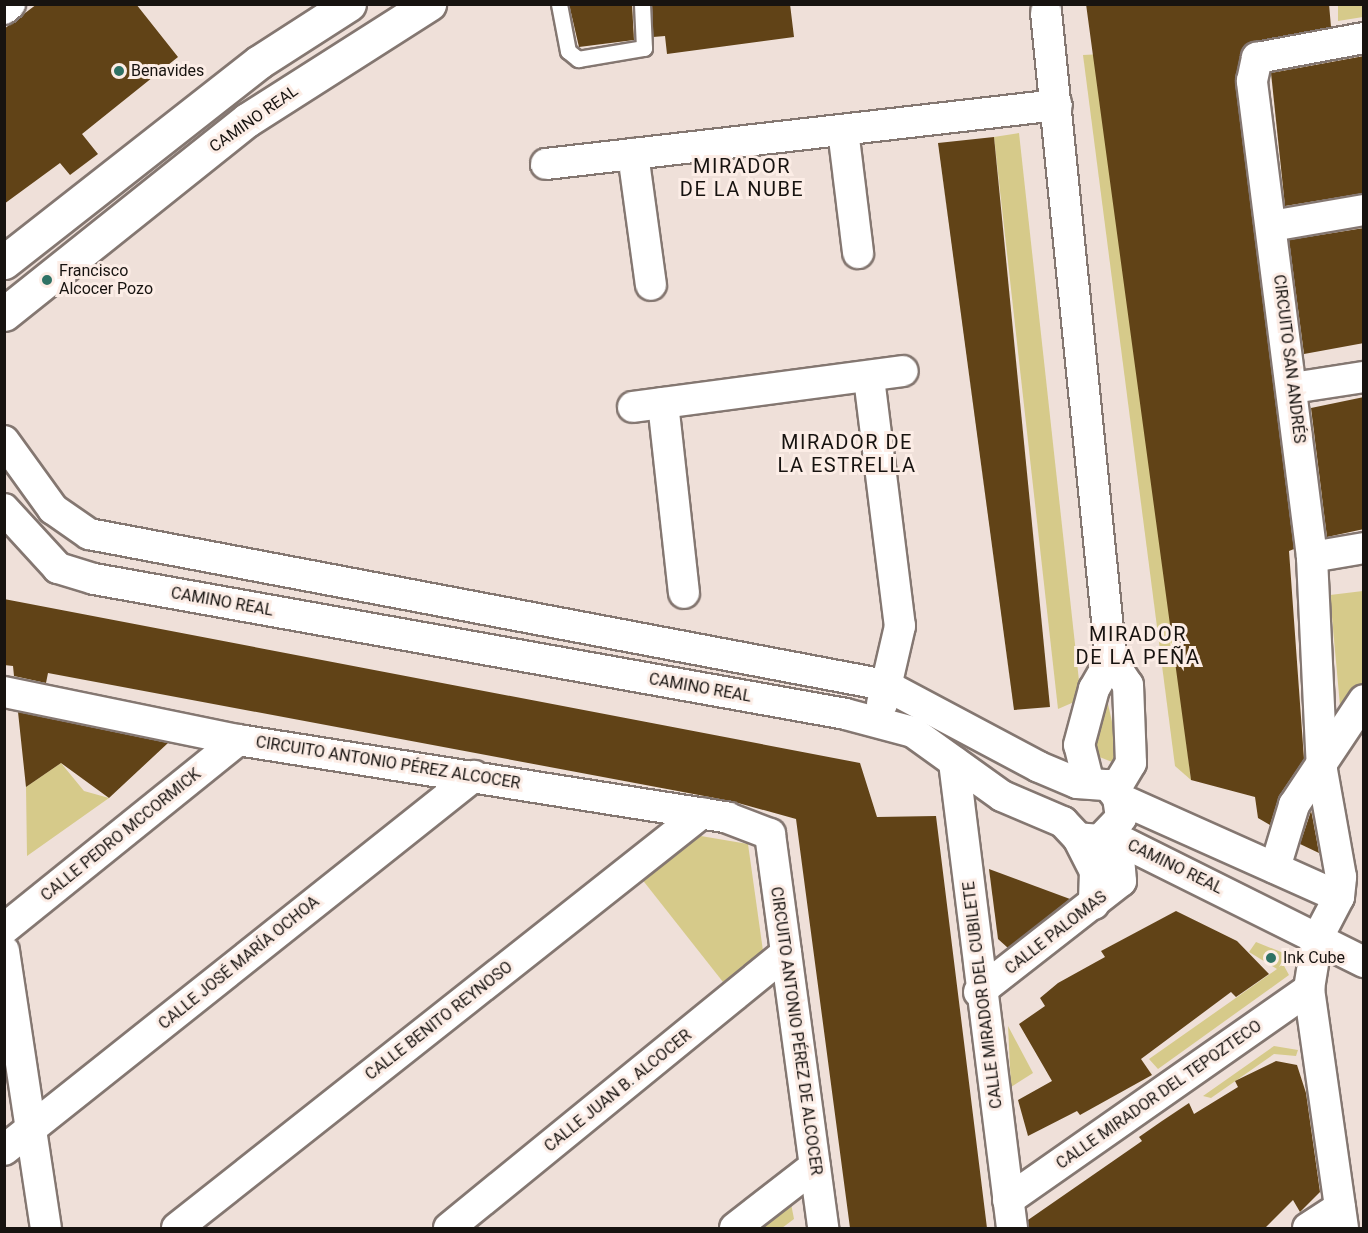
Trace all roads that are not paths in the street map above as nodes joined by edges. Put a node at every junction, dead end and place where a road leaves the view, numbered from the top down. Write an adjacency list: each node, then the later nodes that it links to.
1 (10, 4): 6 (street)
2 (349, 4): 16 (street)
3 (429, 4): 18 (street, CAMINO REAL)
4 (560, 4): 5 (lane)
5 (642, 4)
6 (4, 9)
7 (1046, 12): 9 (street)
8 (1364, 38): 14 (street, CIRCUITO SAN ANDRÉS)
9 (1057, 105): 10 (street); 30 (street)
10 (843, 130): 11 (street); 15 (street)
11 (633, 154): 12 (street); 17 (street)
12 (546, 164)
13 (1364, 210): 14 (street)
14 (1272, 226): 22 (street, CIRCUITO SAN ANDRÉS)
15 (858, 253)
16 (4, 262)
17 (651, 285)
18 (4, 314)
19 (903, 371): 21 (street)
20 (1364, 377): 22 (street)
21 (869, 378): 23 (street); 31 (street)
22 (1293, 388): 28 (street, CIRCUITO SAN ANDRÉS)
23 (663, 403): 24 (street); 29 (street)
24 (633, 407)
25 (4, 441): 31 (street)
26 (4, 509): 34 (street, CAMINO REAL)
27 (1364, 548): 28 (street)
28 (1312, 557): 37 (street, CIRCUITO SAN ANDRÉS)
29 (684, 593)
30 (1111, 660): 39 (street); 39 (street)
31 (885, 685): 34 (street); 39 (street)
32 (4, 692): 35 (street, CIRCUITO ANTONIO PÉREZ ALCOCER)
33 (1364, 700): 37 (street)
34 (879, 721): 36 (street, CAMINO REAL)
35 (238, 740): 38 (street, CIRCUITO ANTONIO PÉREZ ALCOCER); 45 (street, CALLE PEDRO MCCORMICK)
36 (954, 762): 42 (street, CAMINO REAL); 51 (street, CALLE MIRADOR DEL CUBILETE)
37 (1322, 770): 43 (street); 44 (street, CIRCUITO SAN ANDRÉS)
38 (474, 776): 40 (street, CIRCUITO ANTONIO PÉREZ ALCOCER); 52 (street, CALLE JOSÉ MARÍA OCHOA)
39 (1100, 788): 42 (street); 42 (street); 43 (street)
40 (702, 813): 41 (street, CIRCUITO ANTONIO PÉREZ ALCOCER); 59 (street, CALLE BENITO REYNOSO)
41 (770, 834): 48 (street, CIRCUITO ANTONIO PÉREZ DE ALCOCER)
42 (1088, 834): 46 (street, CAMINO REAL); 51 (street, CALLE PALOMAS)
43 (1275, 868): 44 (street)
44 (1339, 897): 46 (street, CIRCUITO SAN ANDRÉS)
45 (4, 929)
46 (1317, 939): 49 (street, CAMINO REAL); 50 (street, CIRCUITO SAN ANDRÉS)
47 (4, 951): 52 (street)
48 (786, 953): 54 (street, CIRCUITO ANTONIO PÉREZ DE ALCOCER); 60 (street, CALLE JUAN B. ALCOCER)
49 (1364, 962)
50 (1309, 989): 55 (street, CALLE MIRADOR DEL TEPOZTECO); 56 (street, CIRCUITO SAN ANDRÉS)
51 (980, 992): 55 (street, CALLE MIRADOR DEL CUBILETE)
52 (30, 1130): 53 (street, CALLE JOSÉ MARÍA OCHOA); 58 (street)
53 (4, 1150)
54 (814, 1166): 57 (street, CIRCUITO ANTONIO PÉREZ DE ALCOCER); 61 (street)
55 (1010, 1214)
56 (1341, 1218): 62 (street)
57 (814, 1223)
58 (46, 1228)
59 (177, 1228)
60 (449, 1228)
61 (735, 1228)
62 (1308, 1228)

